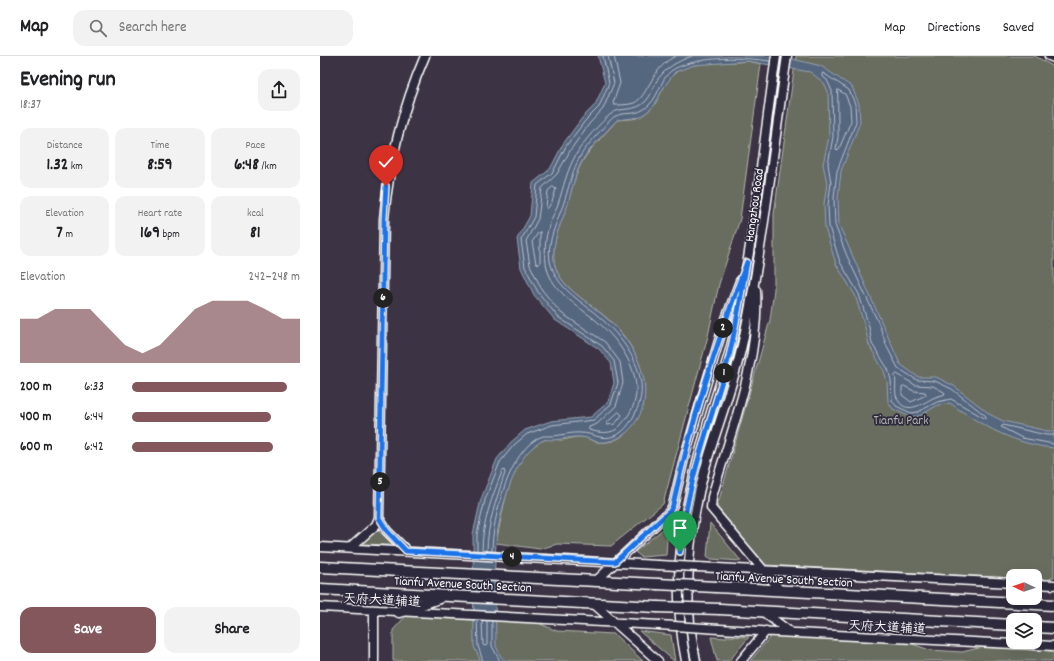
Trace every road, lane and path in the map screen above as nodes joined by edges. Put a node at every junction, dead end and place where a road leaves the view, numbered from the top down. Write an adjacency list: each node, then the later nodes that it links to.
1 (425, 56): 8 (street)
2 (776, 56): 6 (street, Hangzhou Road)
3 (787, 56): 7 (street, Hangzhou Road)
4 (1049, 56): 5 (street)
5 (1054, 58)
6 (747, 262): 12 (street); 37 (street, Hangzhou Road)
7 (755, 275): 14 (street); 38 (street, Hangzhou Road)
8 (379, 518): 10 (street); 11 (street)
9 (320, 547): 10 (street)
10 (350, 548): 11 (street)
11 (406, 551): 12 (street)
12 (615, 562): 14 (street, bridge); 15 (street)
13 (320, 567): 15 (highway, Tianfu Avenue South Section)
14 (763, 570): 16 (street); 20 (street)
15 (596, 581): 20 (highway, Tianfu Avenue South Section, bridge)
16 (1006, 583)
17 (1042, 584): 18 (street)
18 (1054, 585)
19 (320, 589): 21 (highway, Tianfu Avenue South Section)
20 (781, 591): 23 (highway, Tianfu Avenue South Section)
21 (444, 596): 22 (highway, Tianfu Avenue South Section); 27 (highway)
22 (595, 605): 26 (highway, Tianfu Avenue South Section, bridge); 28 (street)
23 (1054, 605)
24 (320, 607): 25 (street, 天府大道辅道)
25 (374, 610): 27 (street, 天府大道辅道); 35 (street)
26 (762, 611): 29 (highway, Tianfu Avenue South Section); 33 (street)
27 (399, 612): 28 (street, 天府大道辅道)
28 (617, 623): 32 (street, 天府大道辅道, bridge); 36 (street)
29 (1006, 625)
30 (1042, 627): 31 (highway)
31 (1054, 628)
32 (766, 631): 33 (street, 天府大道辅道); 39 (street)
33 (790, 632): 34 (street, 天府大道辅道)
34 (1054, 646)
35 (374, 661)
36 (658, 661)
37 (686, 661)
38 (696, 661)
39 (741, 661)

